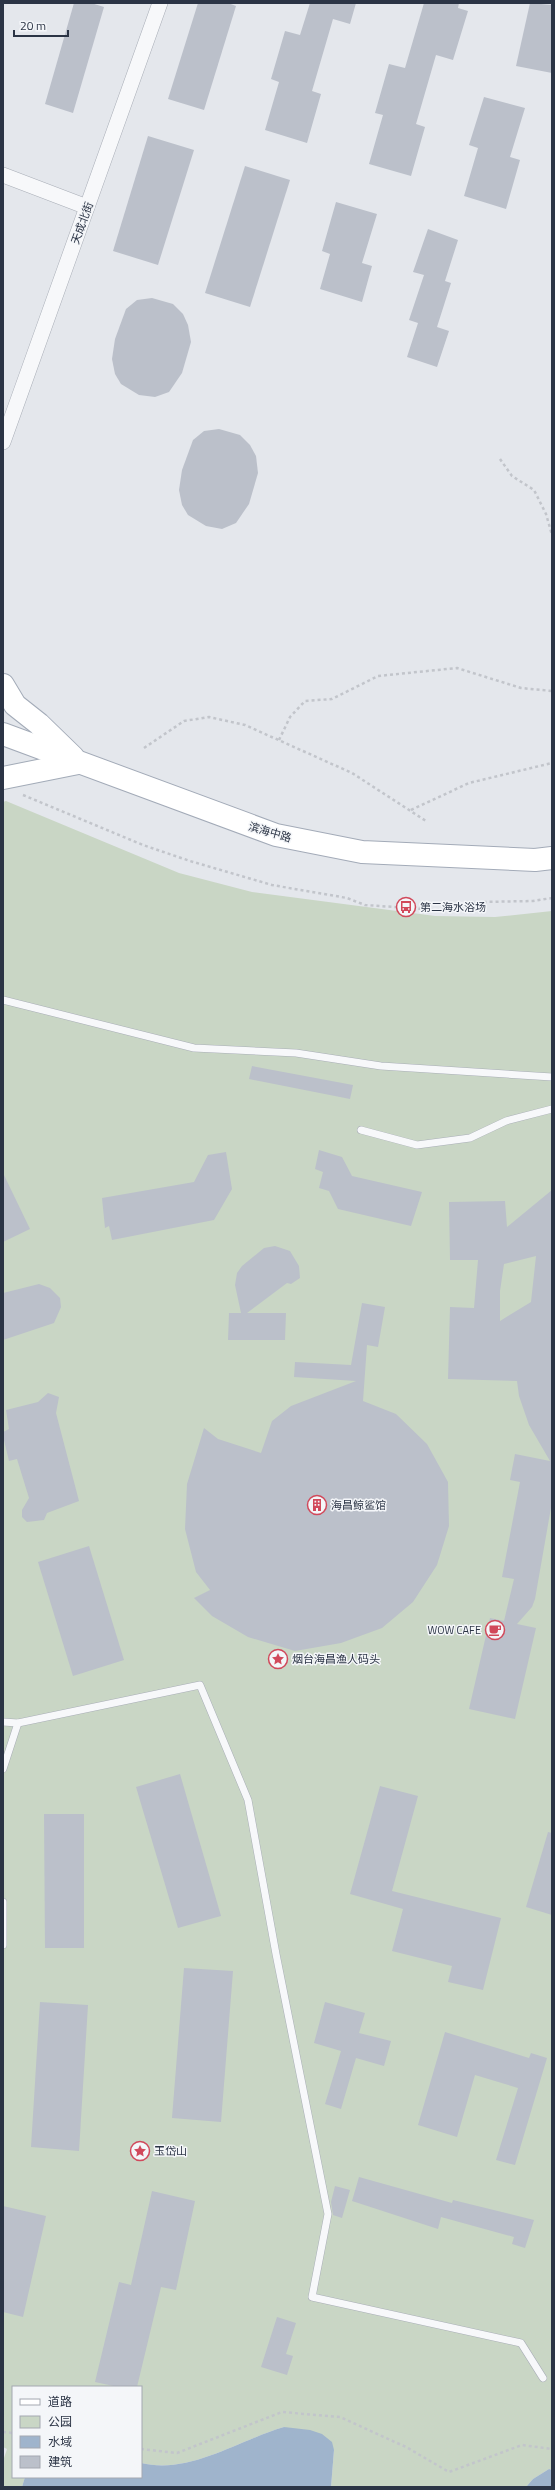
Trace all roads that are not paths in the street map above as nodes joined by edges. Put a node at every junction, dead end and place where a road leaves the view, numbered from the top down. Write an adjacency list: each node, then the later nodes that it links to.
1 (160, 3): 3 (street, 天成北街)
2 (3, 175): 3 (street)
3 (87, 207): 4 (street, 天成北街)
4 (3, 442)
5 (3, 685): 7 (main road)
6 (3, 734): 7 (main road, 滨海中路)
7 (79, 763): 8 (main road); 9 (main road, 滨海中路)
8 (3, 778)
9 (552, 858)
10 (3, 1000): 11 (lane)
11 (552, 1077)
12 (552, 1109): 13 (lane)
13 (361, 1130)
14 (3, 1722): 15 (lane)
15 (18, 1723): 16 (lane); 19 (lane)
16 (3, 1769)
17 (3, 1902): 18 (lane)
18 (3, 1945)
19 (543, 2378)

